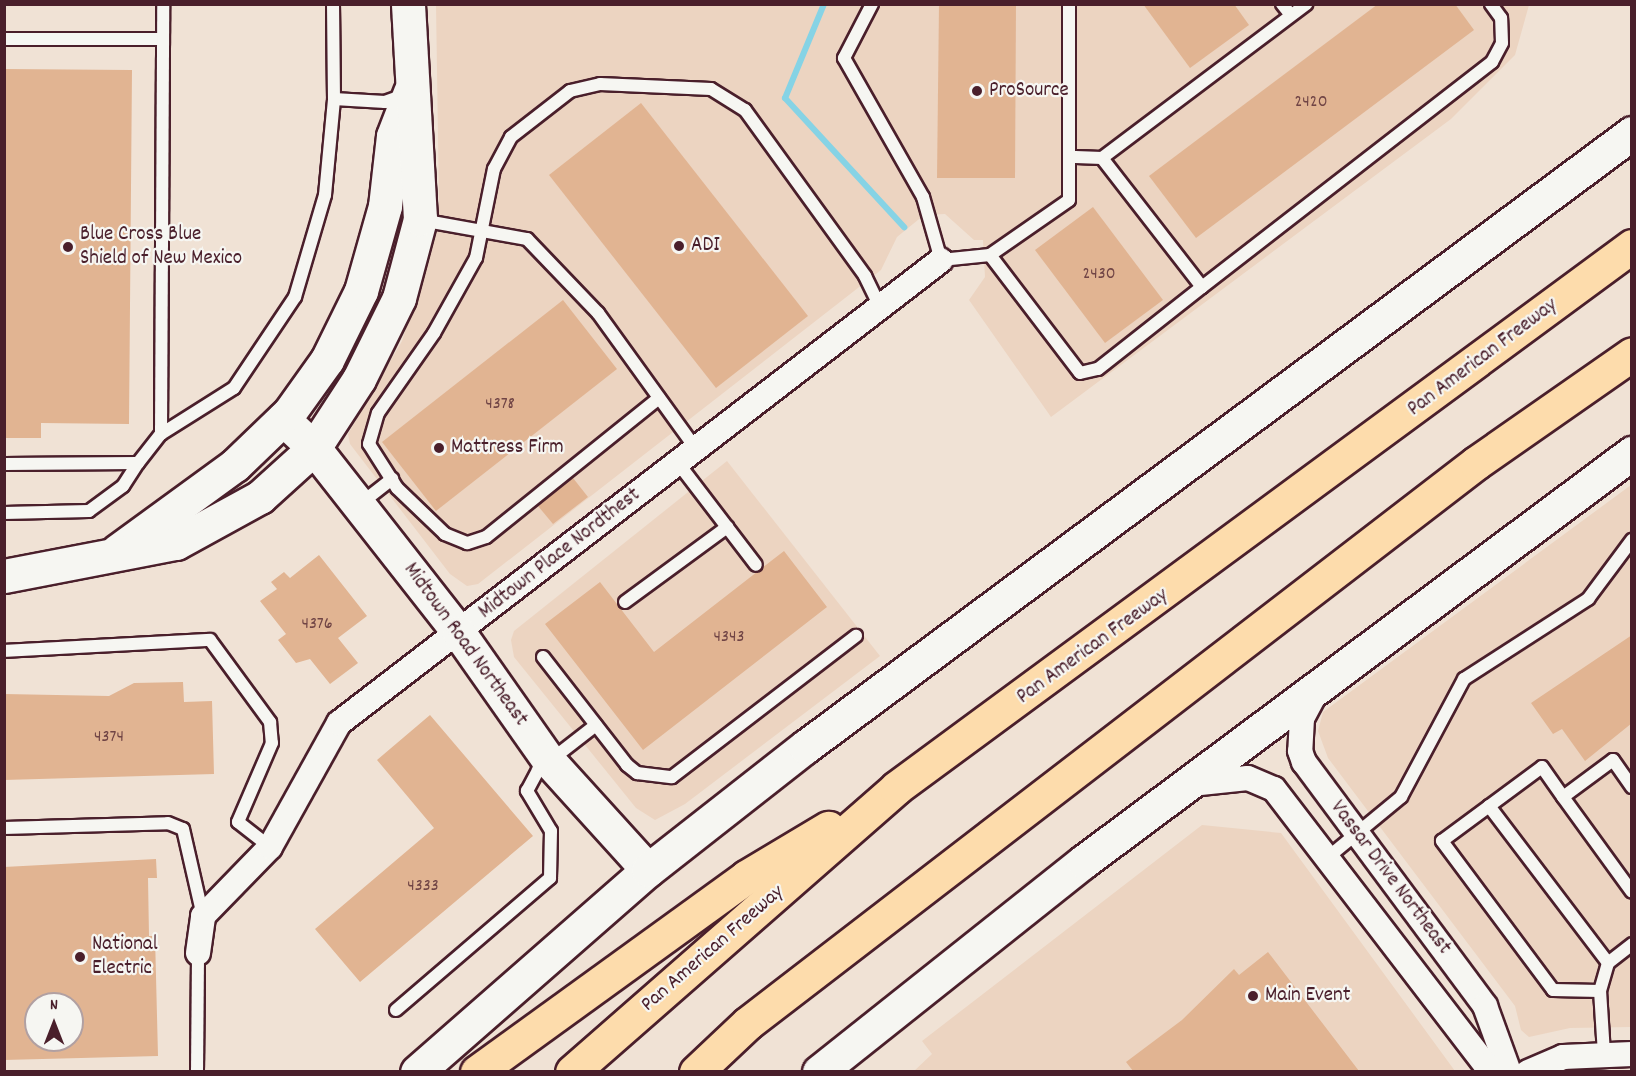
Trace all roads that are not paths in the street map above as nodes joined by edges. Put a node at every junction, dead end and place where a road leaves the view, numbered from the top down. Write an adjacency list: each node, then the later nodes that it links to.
1 (163, 4): 11 (lane)
2 (333, 4): 13 (lane)
3 (408, 4): 12 (main road)
4 (872, 4): 21 (lane)
5 (1069, 4): 15 (lane)
6 (1282, 4): 9 (lane)
7 (1306, 4): 9 (lane)
8 (1491, 4): 22 (lane)
9 (1291, 15): 16 (lane)
10 (4, 39): 11 (lane)
11 (163, 39): 27 (lane)
12 (410, 92): 13 (lane); 17 (main road); 26 (main road)
13 (334, 99): 27 (lane)
14 (1632, 133): 58 (main road)
15 (1069, 157): 16 (lane); 20 (lane)
16 (1102, 158): 22 (lane)
17 (420, 219): 18 (lane); 28 (main road)
18 (483, 231): 23 (lane); 25 (lane); 33 (lane)
19 (1632, 246): 51 (highway, Pan American Freeway)
20 (990, 255): 21 (lane); 22 (lane)
21 (941, 260): 23 (street, Midtown Place Nordthest)
22 (1202, 287)
23 (880, 307): 30 (street, Midtown Place Nordthest)
24 (1632, 354): 72 (highway)
25 (659, 398): 30 (lane); 33 (lane)
26 (283, 419): 28 (main road, Midtown Road Northeast); 38 (main road)
27 (161, 434): 31 (lane)
28 (314, 448): 34 (main road, Midtown Road Northeast); 38 (main road)
29 (1632, 453): 46 (main road)
30 (687, 456): 36 (lane); 42 (street, Midtown Place Nordthest)
31 (138, 463): 32 (lane); 35 (lane)
32 (4, 464)
33 (392, 479): 34 (lane)
34 (359, 505): 42 (main road, Midtown Road Northeast)
35 (4, 513)
36 (727, 527): 39 (lane); 41 (lane)
37 (1632, 540): 55 (lane)
38 (111, 556): 40 (main road)
39 (756, 565)
40 (4, 576)
41 (626, 602)
42 (459, 633): 48 (main road, Midtown Road Northeast); 56 (street, Midtown Place Nordthest)
43 (856, 636): 47 (lane)
44 (4, 651): 56 (lane)
45 (543, 657): 47 (lane)
46 (1320, 683): 49 (main road); 55 (street, Vassar Drive Northeast)
47 (596, 725): 48 (lane)
48 (549, 761): 58 (main road, Midtown Road Northeast); 65 (lane)
49 (1188, 784): 57 (street, Vassar Drive Northeast); 73 (main road)
50 (1632, 787): 52 (lane)
51 (896, 788): 70 (highway); 71 (highway, Pan American Freeway)
52 (1563, 797): 53 (lane); 59 (lane)
53 (1489, 806): 63 (lane); 64 (lane)
54 (4, 828): 60 (lane)
55 (1358, 835): 57 (lane); 75 (street, Vassar Drive Northeast)
56 (270, 847): 60 (street, Midtown Place Nordthest)
57 (1327, 858): 74 (street, Vassar Drive Northeast)
58 (648, 870): 69 (main road)
59 (1632, 892)
60 (203, 916): 62 (street)
61 (1632, 944): 63 (lane)
62 (198, 953): 68 (lane)
63 (1608, 963): 64 (lane)
64 (1600, 991): 66 (lane)
65 (396, 1010)
66 (1604, 1054): 67 (street); 76 (street)
67 (1632, 1054)
68 (197, 1071)
69 (417, 1071)
70 (477, 1071)
71 (572, 1071)
72 (696, 1071)
73 (819, 1071)
74 (1498, 1071)
75 (1509, 1071)
76 (1528, 1071)

